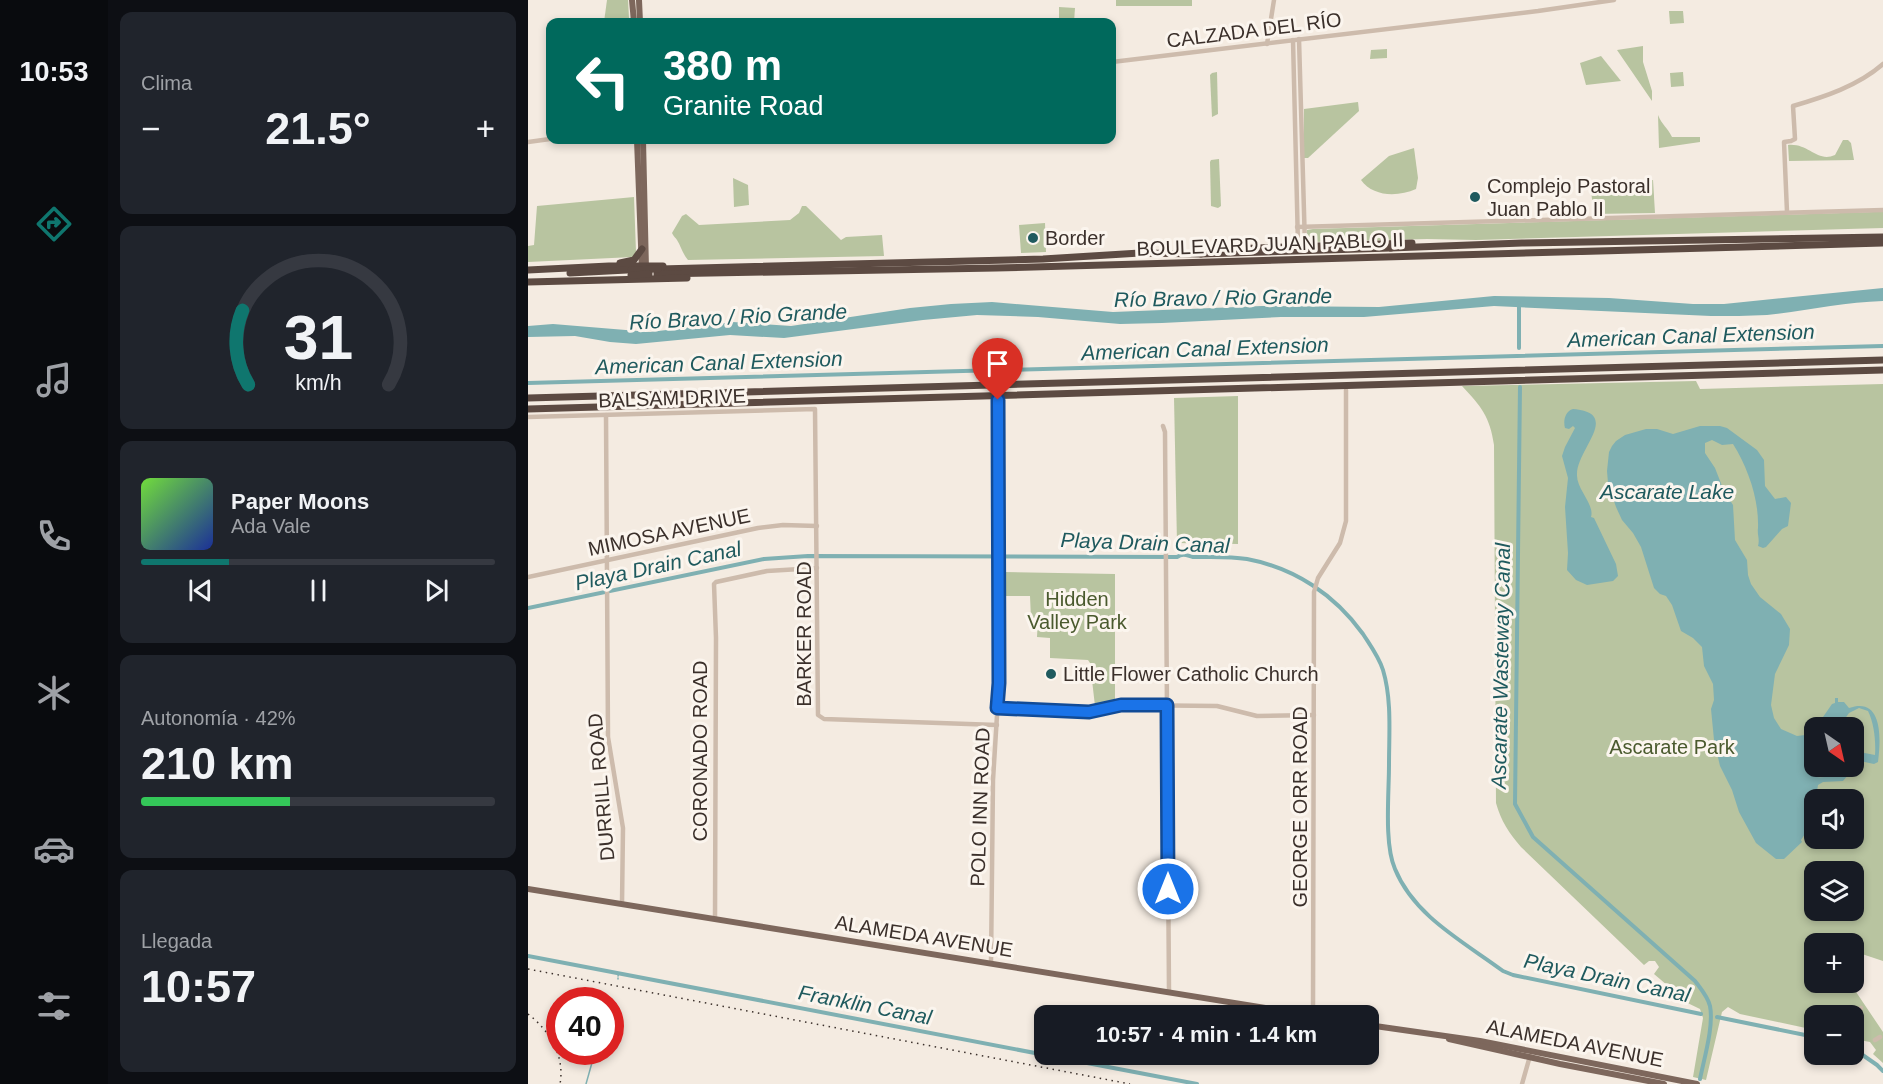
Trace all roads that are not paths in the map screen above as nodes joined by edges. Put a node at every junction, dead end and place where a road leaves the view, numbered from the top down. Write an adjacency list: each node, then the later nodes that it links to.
1 (632, 0): 5 (main road)
2 (639, 0): 6 (main road)
3 (1274, 0): 8 (street)
4 (1614, 0): 7 (street, CALZADA DEL RÍO)
5 (634, 18)
6 (640, 18)
7 (1296, 40): 8 (street, CALZADA DEL RÍO); 17 (street); 18 (street)
8 (1267, 44): 9 (street, CALZADA DEL RÍO)
9 (1116, 62)
10 (1883, 64): 16 (street)
11 (546, 140): 12 (street)
12 (528, 142)
13 (637, 144): 23 (main road)
14 (643, 144): 28 (main road)
15 (1883, 210): 16 (street)
16 (1787, 212): 18 (street)
17 (1297, 227): 18 (street); 20 (street)
18 (1304, 227): 20 (street)
19 (1883, 235): 22 (highway, BOULEVARD JUAN PABLO II)
20 (1301, 243): 22 (highway); 24 (highway); 25 (highway); 26 (highway)
21 (1883, 243): 25 (highway, BOULEVARD JUAN PABLO II)
22 (1436, 246): 24 (highway, BOULEVARD JUAN PABLO II, bridge)
23 (642, 249): 27 (highway); 28 (main road)
24 (1140, 253): 29 (highway, BOULEVARD JUAN PABLO II)
25 (1364, 257): 26 (highway, BOULEVARD JUAN PABLO II)
26 (1255, 260): 34 (highway, BOULEVARD JUAN PABLO II)
27 (609, 266): 31 (highway); 33 (highway)
28 (644, 266): 32 (highway); 33 (highway); 36 (main road)
29 (769, 266): 30 (highway, BOULEVARD JUAN PABLO II); 32 (highway)
30 (735, 270): 32 (highway, BOULEVARD JUAN PABLO II); 34 (highway, BOULEVARD JUAN PABLO II)
31 (528, 272): 35 (highway)
32 (658, 272): 33 (highway, bridge); 34 (highway); 36 (highway)
33 (630, 273): 35 (highway); 36 (highway); 37 (highway)
34 (774, 273)
35 (549, 276): 37 (highway)
36 (645, 279)
37 (528, 281)
38 (1883, 360): 41 (highway)
39 (1883, 370): 43 (highway)
40 (1346, 390): 54 (street, GEORGE ORR ROAD)
41 (528, 398)
42 (998, 400): 53 (street, POLO INN ROAD)
43 (528, 408)
44 (816, 409): 45 (street, BALSAM DRIVE); 48 (street, BARKER ROAD)
45 (606, 415): 46 (street, BALSAM DRIVE); 49 (street, DURRILL ROAD)
46 (528, 417)
47 (1162, 426): 52 (street)
48 (817, 526): 49 (street, MIMOSA AVENUE); 50 (street, BARKER ROAD)
49 (608, 561): 51 (street, MIMOSA AVENUE); 57 (street, DURRILL ROAD)
50 (818, 568): 55 (street, BARKER ROAD); 58 (street, CORONADO ROAD)
51 (528, 577)
52 (1167, 705): 53 (street); 54 (street); 60 (street)
53 (997, 708): 55 (street, POLO INN ROAD)
54 (1314, 716): 62 (street, GEORGE ORR ROAD)
55 (997, 725): 59 (street, POLO INN ROAD)
56 (528, 889): 57 (main road, ALAMEDA AVENUE)
57 (622, 904): 58 (main road, ALAMEDA AVENUE)
58 (714, 919): 59 (main road, ALAMEDA AVENUE)
59 (991, 963): 60 (main road, ALAMEDA AVENUE)
60 (1169, 992): 61 (main road, ALAMEDA AVENUE)
61 (1251, 1005)
62 (1314, 1005)
63 (1379, 1027): 64 (main road, ALAMEDA AVENUE)
64 (1531, 1054): 65 (street); 66 (main road, ALAMEDA AVENUE); 67 (main road, ALAMEDA AVENUE)
65 (1522, 1084)
66 (1664, 1084)
67 (1697, 1084)

